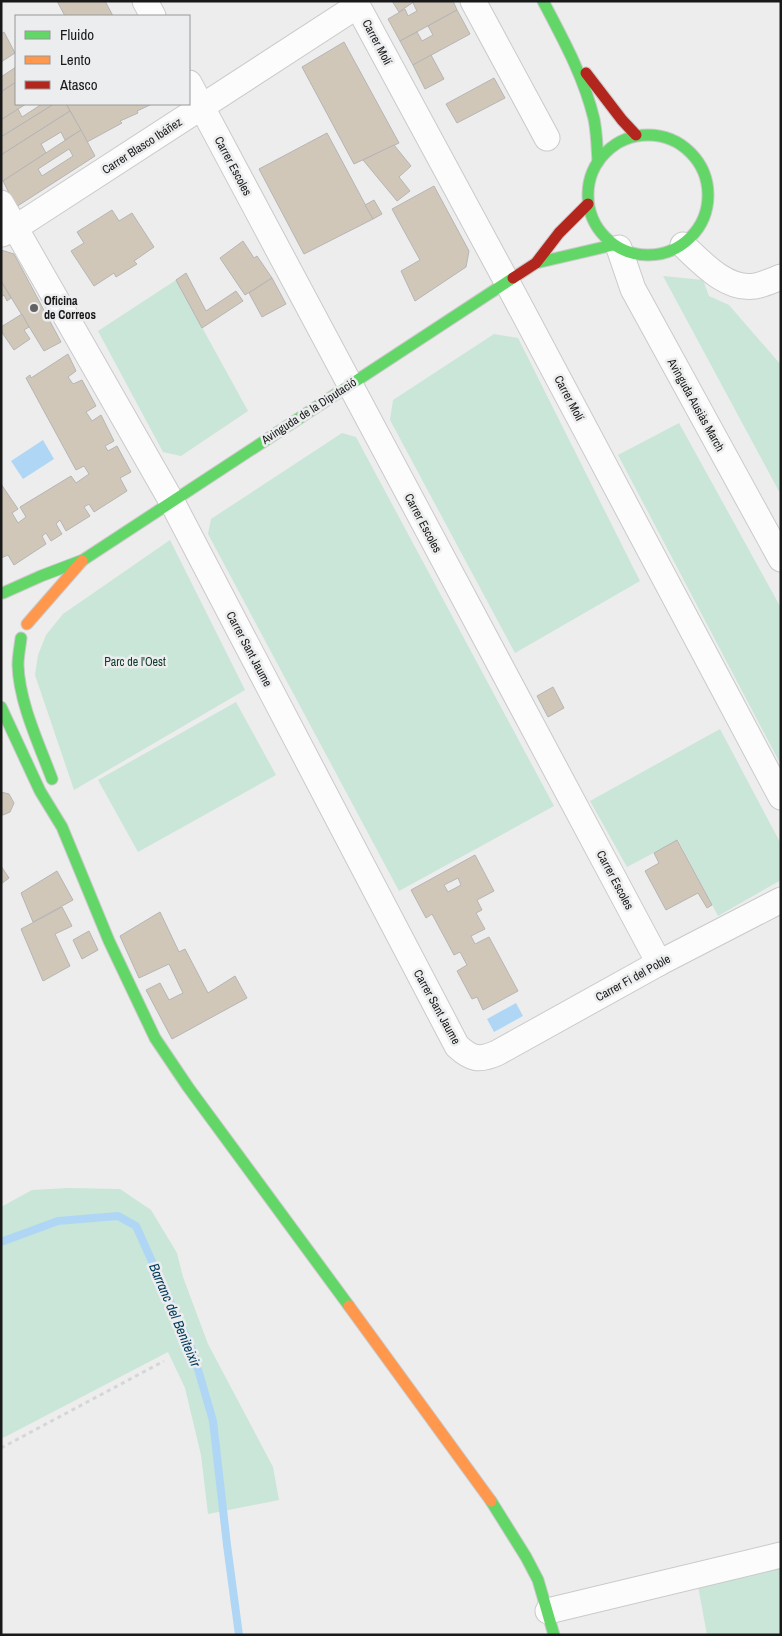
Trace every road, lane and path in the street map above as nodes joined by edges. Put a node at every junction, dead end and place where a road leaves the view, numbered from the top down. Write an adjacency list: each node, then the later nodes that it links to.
1 (145, 1): 5 (street)
2 (473, 1): 10 (street)
3 (543, 1): 6 (street)
4 (356, 4): 8 (street, Carrer Blasco Ibáñez); 19 (street, Carrer Molí)
5 (152, 15)
6 (564, 41): 9 (street); 11 (street)
7 (190, 85): 8 (street, Carrer Escoles)
8 (201, 107): 14 (street, Carrer Blasco Ibáñez); 20 (street, Carrer Escoles)
9 (636, 135): 11 (street); 15 (street)
10 (547, 138)
11 (598, 162): 13 (street)
12 (1, 203): 14 (street, Carrer Sant Jaume)
13 (588, 204): 16 (street); 17 (street)
14 (8, 231): 21 (street, Carrer Sant Jaume)
15 (683, 245): 16 (street); 18 (street)
16 (616, 246): 17 (street); 22 (street, Avinguda Ausiàs March)
17 (536, 263): 19 (street, Avinguda de la Diputació)
18 (781, 277)
19 (507, 282): 20 (street, Avinguda de la Diputació); 31 (street, Carrer Molí)
20 (349, 385): 21 (street, Avinguda de la Diputació); 34 (street, Carrer Escoles)
21 (172, 502): 23 (street, Avinguda de la Diputació); 35 (street, Carrer Sant Jaume)
22 (781, 559)
23 (82, 560): 24 (street, Avinguda de la Diputació); 27 (street, Avinguda de la Diputació)
24 (2, 593): 25 (street)
25 (16, 598)
26 (26, 609): 27 (street)
27 (28, 624): 28 (street, Avinguda de la Diputació)
28 (21, 638): 29 (street); 32 (street)
29 (7, 647)
30 (1, 707): 32 (street)
31 (781, 797)
32 (62, 827): 39 (street)
33 (781, 900): 34 (street, Carrer Fi del Poble)
34 (659, 963): 35 (street, Carrer Fi del Poble)
35 (486, 1058)
36 (164, 1360): 37 (path)
37 (1, 1448)
38 (781, 1555): 39 (street)
39 (548, 1611): 40 (street)
40 (554, 1635)

